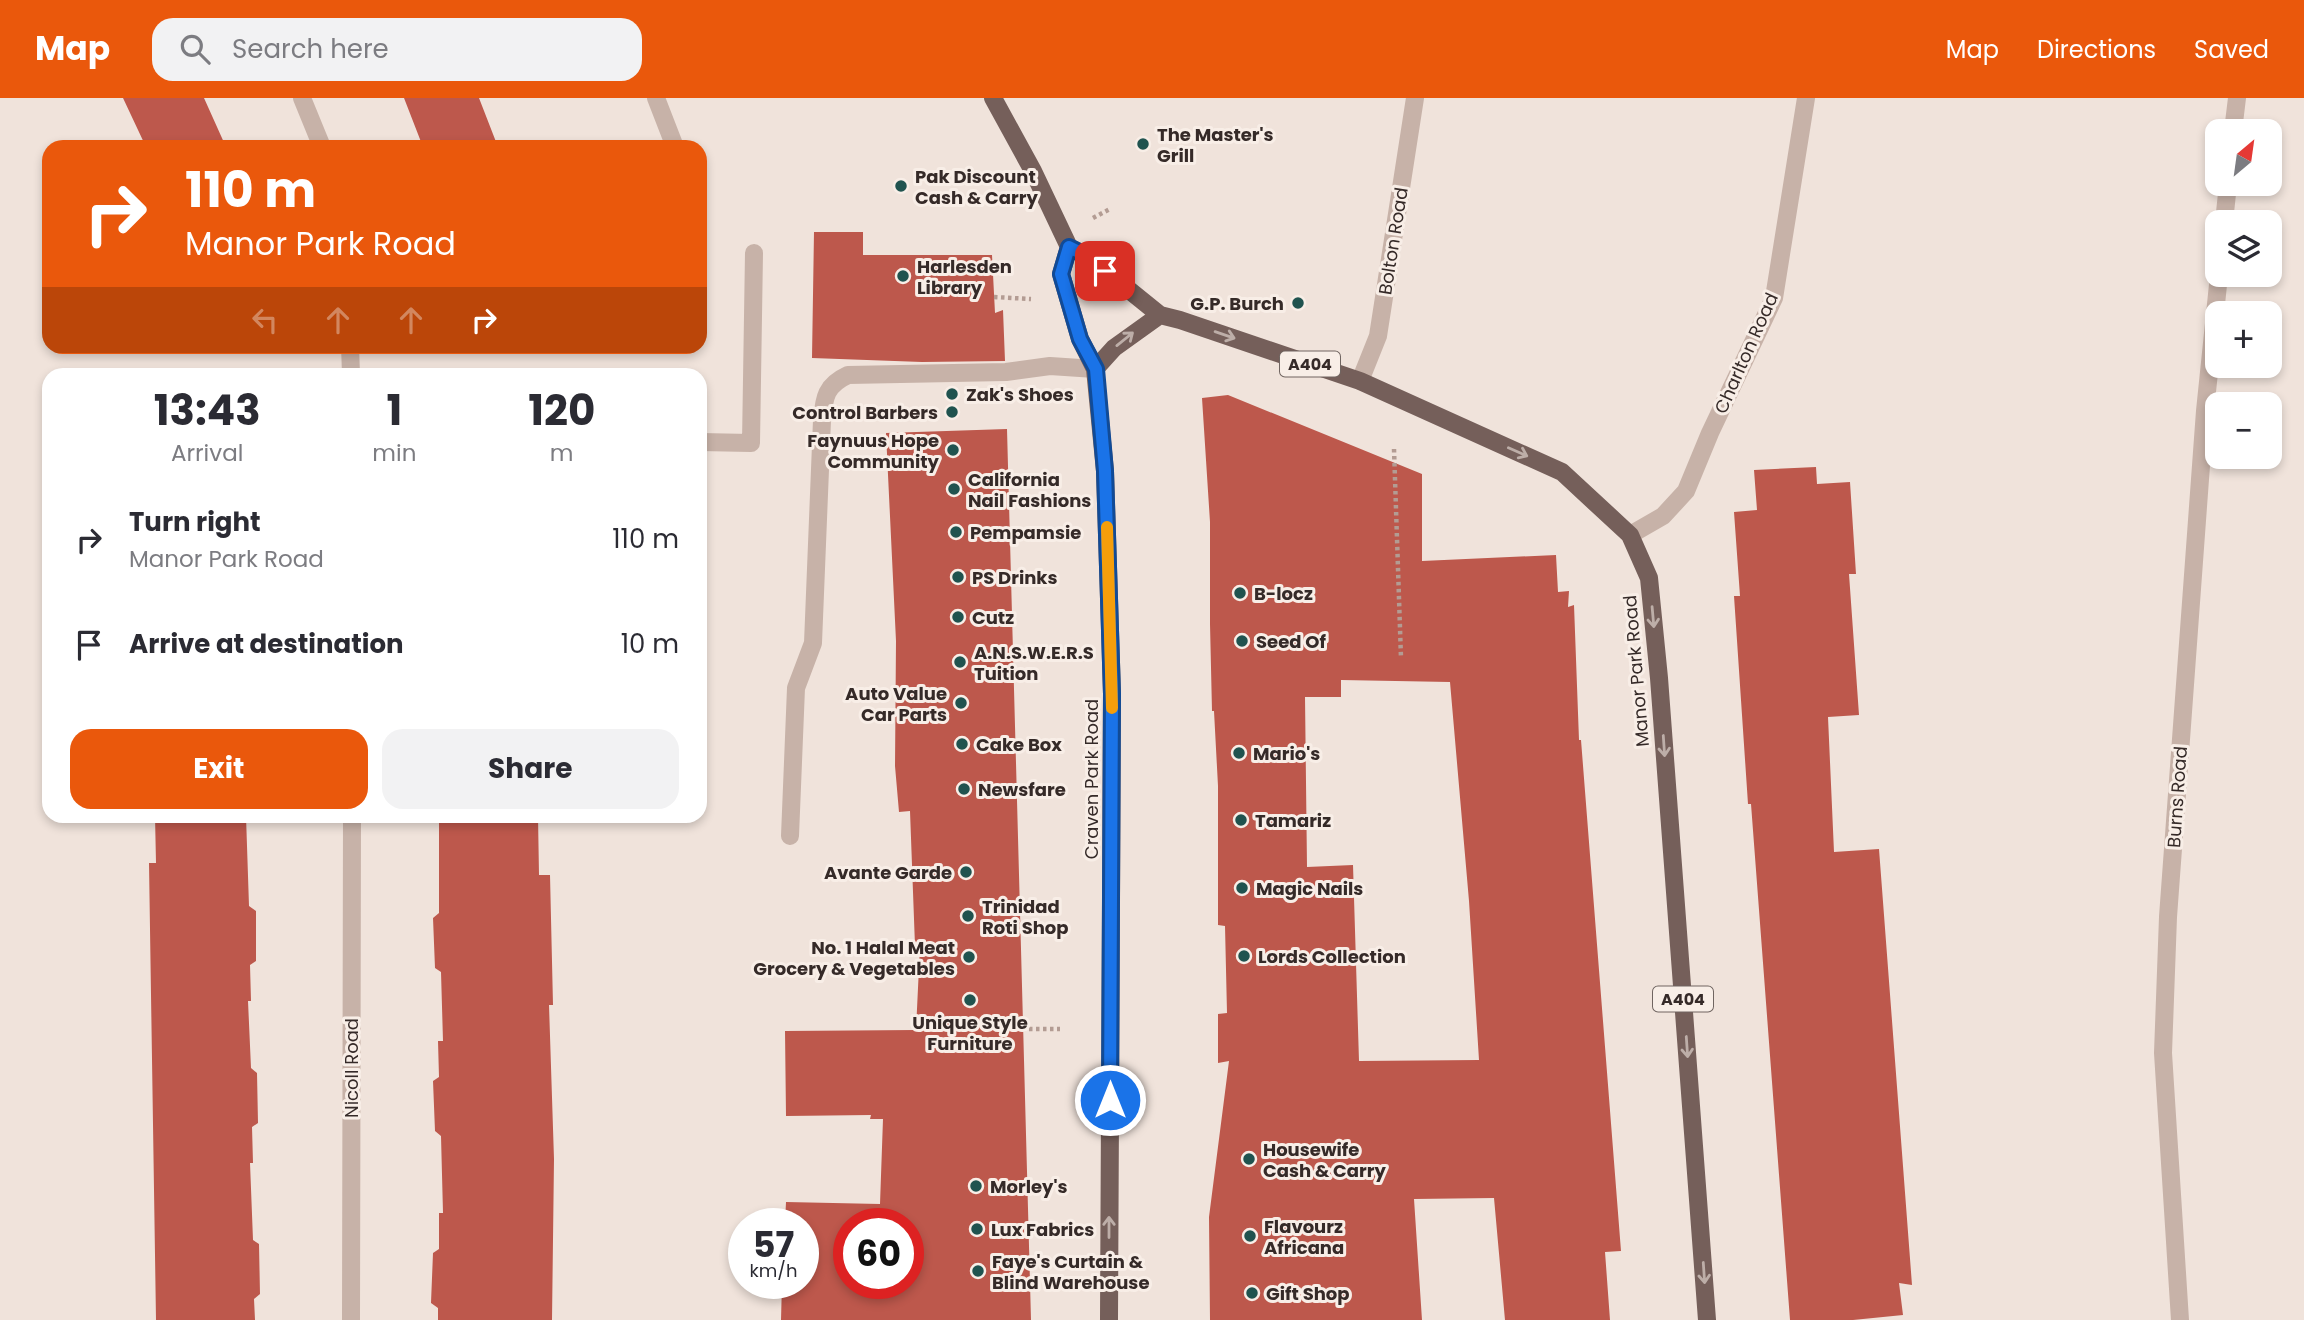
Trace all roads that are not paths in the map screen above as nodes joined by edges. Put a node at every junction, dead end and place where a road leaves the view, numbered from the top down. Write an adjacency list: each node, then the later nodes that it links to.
1 (302, 98): 8 (street)
2 (656, 98): 9 (street)
3 (993, 98): 10 (main road)
4 (1415, 98): 15 (street, Bolton Road)
5 (1806, 98): 17 (street, Charlton Road)
6 (2237, 98): 7 (street)
7 (2234, 119)
8 (319, 140)
9 (672, 140)
10 (1069, 247): 13 (main road, Manor Park Road / A404); 14 (main road, Craven Park Road)
11 (754, 253): 16 (street)
12 (2218, 287): 23 (street, Burns Road)
13 (1160, 315): 14 (main road, one-way to 13); 15 (main road, Manor Park Road / A404, one-way to 15)
14 (1096, 369): 19 (street); 21 (main road, Craven Park Road, one-way to 14)
15 (1360, 381): 17 (main road, Manor Park Road / A404, one-way to 17)
16 (707, 442)
17 (1630, 534): 22 (main road, Manor Park Road / A404, one-way to 22)
18 (352, 823): 20 (street, Nicoll Road)
19 (790, 836)
20 (351, 1320)
21 (1110, 1320)
22 (1707, 1320)
23 (2180, 1320)

